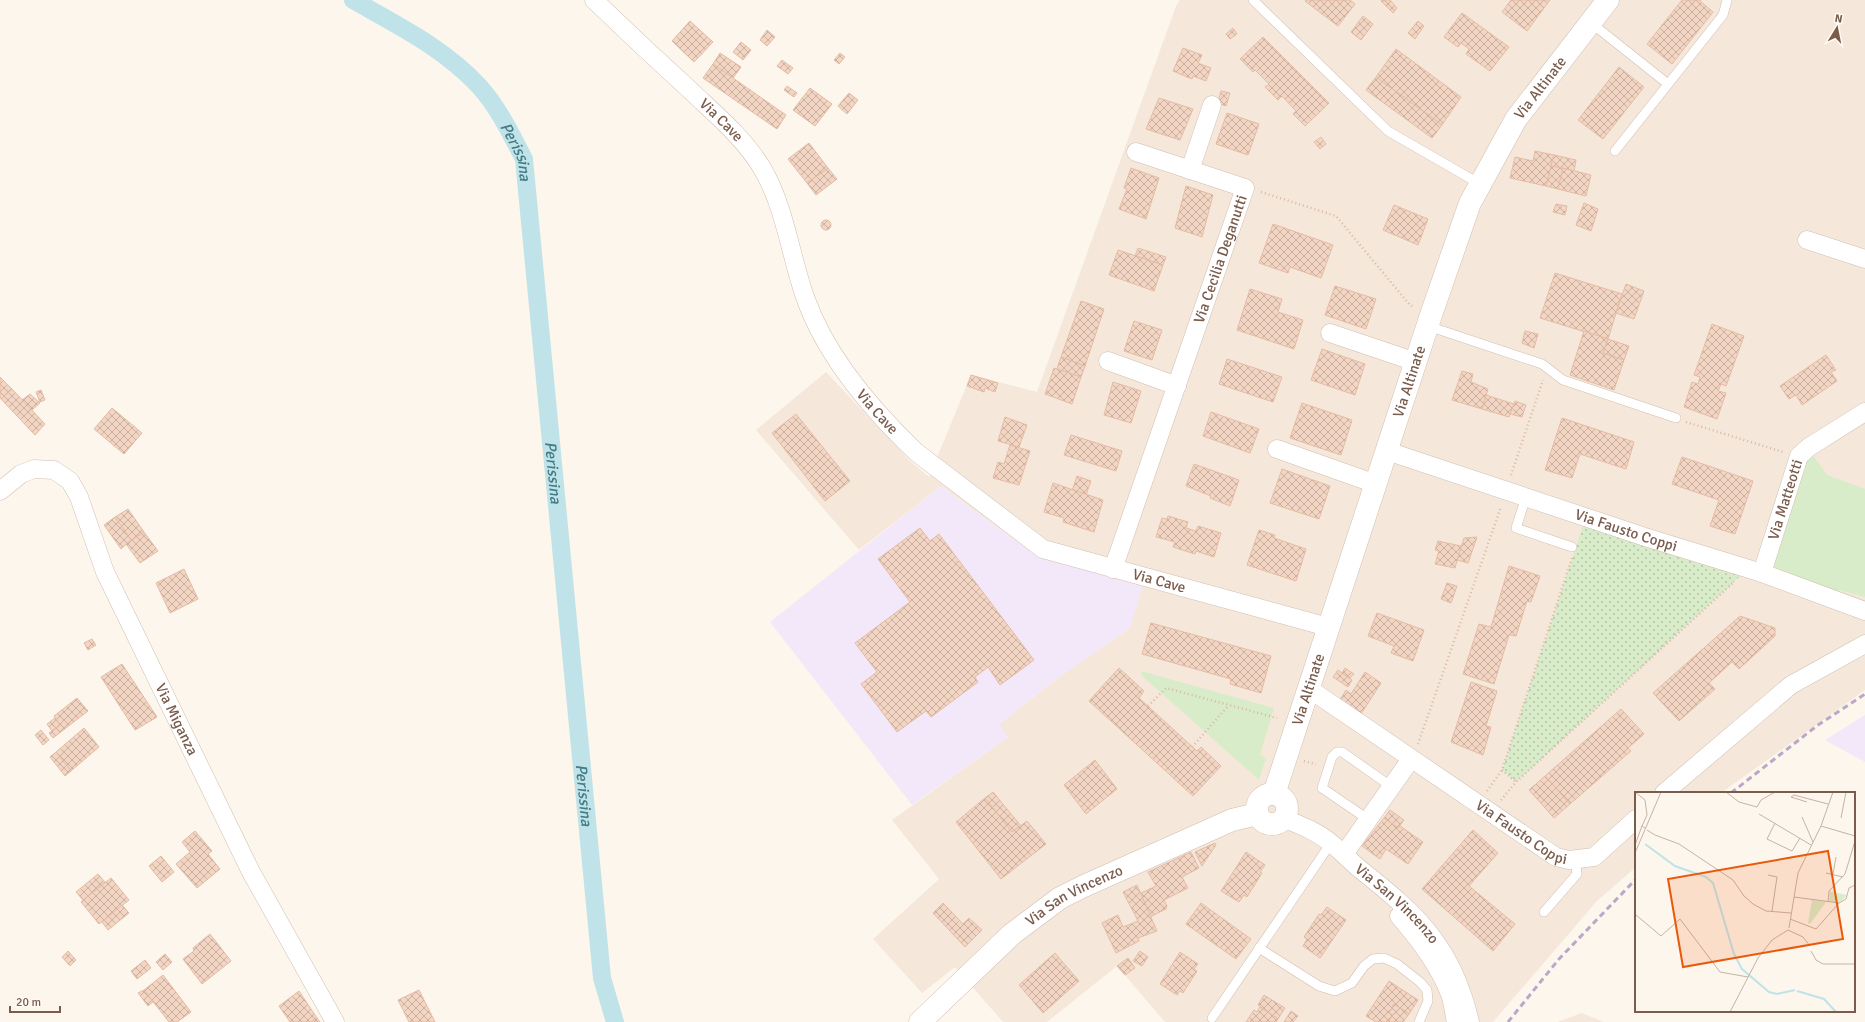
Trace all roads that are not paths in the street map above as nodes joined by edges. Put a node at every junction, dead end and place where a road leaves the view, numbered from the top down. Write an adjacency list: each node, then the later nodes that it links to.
1 (594, 0): 27 (street, Via Cave)
2 (1253, 0): 11 (lane)
3 (1608, 0): 5 (street, Via Altinate)
4 (1728, 0): 6 (lane)
5 (1590, 22): 6 (lane); 11 (street, Via Altinate)
6 (1668, 84): 8 (lane)
7 (1212, 104): 10 (street)
8 (1615, 151)
9 (1136, 152): 10 (street, Via Cecilia Deganutti)
10 (1190, 170): 18 (street, Via Cecilia Deganutti)
11 (1480, 184): 14 (street, Via Altinate)
12 (1806, 240): 13 (street)
13 (1865, 259)
14 (1423, 318): 17 (street, Via Altinate); 20 (lane)
15 (1330, 333): 17 (street)
16 (1108, 361): 18 (street)
17 (1416, 362): 22 (street, Via Altinate)
18 (1177, 386): 27 (street, Via Cecilia Deganutti)
19 (1865, 412): 28 (street, Via Matteotti)
20 (1676, 418)
21 (1278, 449): 23 (street)
22 (1387, 451): 23 (street, Via Altinate); 25 (street, Via Fausto Coppi)
23 (1376, 484): 30 (street, Via Altinate)
24 (0, 491): 48 (street, Via Miganza)
25 (1526, 498): 26 (lane); 28 (street, Via Fausto Coppi)
26 (1573, 551)
27 (1113, 569): 30 (street, Via Cave)
28 (1755, 571): 29 (street, Via Fausto Coppi)
29 (1865, 611)
30 (1328, 627): 32 (street, Via Altinate)
31 (1865, 644): 35 (street)
32 (1308, 688): 33 (street, Via Fausto Coppi); 36 (street, Via Altinate)
33 (1411, 759): 34 (street); 43 (street, Via Fausto Coppi)
34 (1392, 787): 39 (street); 39 (lane)
35 (1665, 792)
36 (1274, 794): 37 (street); 38 (street)
37 (1257, 814): 38 (street); 49 (street, Via San Vincenzo)
38 (1283, 818): 41 (street, Via San Vincenzo)
39 (1369, 820): 42 (street)
40 (1635, 820): 43 (street, Via Fausto Coppi)
41 (1331, 842): 42 (street, Via San Vincenzo); 46 (lane)
42 (1344, 854): 44 (street, Via San Vincenzo)
43 (1575, 860): 45 (lane)
44 (1360, 869): 51 (street); 52 (street, Via San Vincenzo)
45 (1544, 912)
46 (1260, 948): 47 (lane); 50 (lane)
47 (1212, 1018)
48 (335, 1022)
49 (920, 1022)
50 (1419, 1022)
51 (1456, 1022)
52 (1470, 1022)

